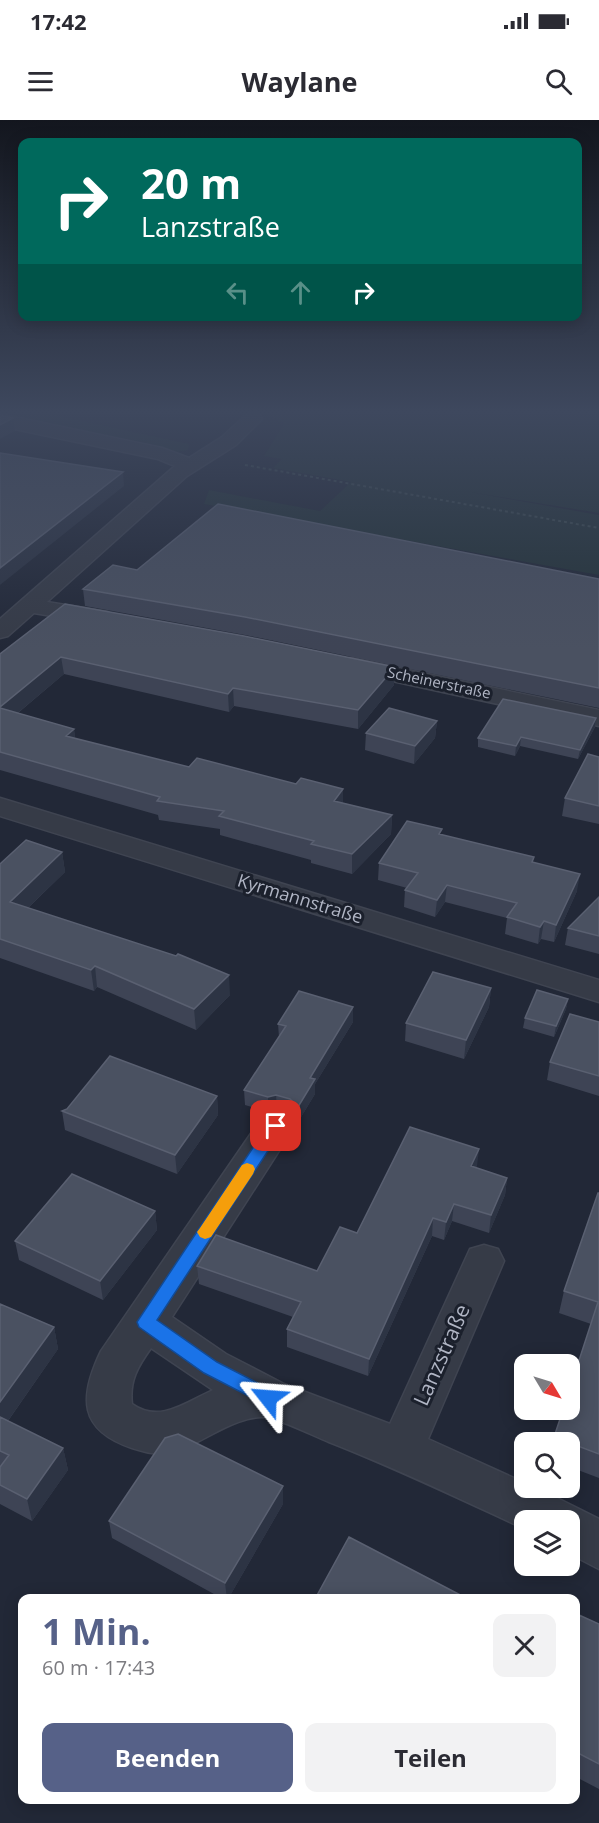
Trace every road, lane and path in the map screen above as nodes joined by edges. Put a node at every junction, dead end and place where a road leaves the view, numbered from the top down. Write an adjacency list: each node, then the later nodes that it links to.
1 (163, 490): 4 (street)
2 (391, 490): 3 (path)
3 (599, 528)
4 (31, 606): 5 (street); 6 (street)
5 (123, 620)
6 (0, 631)
7 (332, 660): 8 (street, Scheinerstraße)
8 (599, 718)
9 (0, 807): 10 (street, Kyrmannstraße)
10 (599, 991)
11 (276, 1126): 13 (street)
12 (484, 1261): 15 (street, Lanzstraße)
13 (146, 1322): 14 (street); 14 (street)
14 (268, 1398): 15 (street)
15 (401, 1449): 16 (street)
16 (534, 1510)
17 (580, 1534): 18 (street)
18 (599, 1546)

